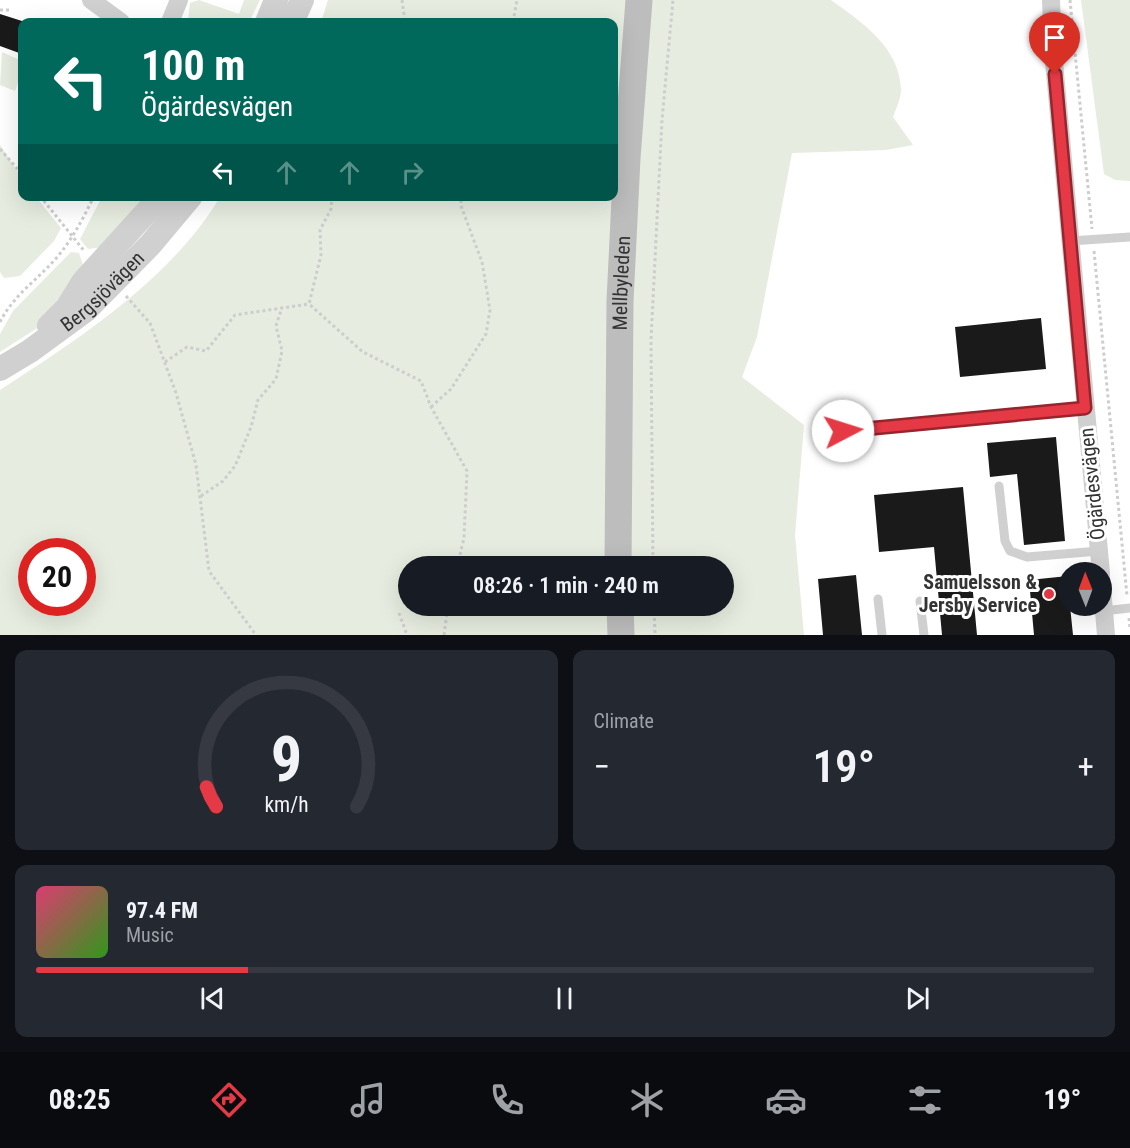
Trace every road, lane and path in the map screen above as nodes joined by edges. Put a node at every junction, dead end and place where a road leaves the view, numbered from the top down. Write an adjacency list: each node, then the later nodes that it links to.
1 (91, 0): 13 (street)
2 (179, 0): 14 (street)
3 (276, 0): 15 (street)
4 (302, 0): 16 (street)
5 (402, 0): 17 (path)
6 (517, 0): 18 (path)
7 (639, 0): 46 (main road, Mellbyleden)
8 (673, 0): 47 (path)
9 (1051, 0): 30 (street, Ögärdesvägen)
10 (1070, 0): 29 (path)
11 (0, 10): 12 (path)
12 (12, 10)
13 (116, 18)
14 (172, 18)
15 (269, 18)
16 (294, 18)
17 (404, 18)
18 (514, 18)
19 (0, 149): 20 (path)
20 (18, 169)
21 (44, 201): 28 (path)
22 (91, 201): 28 (path)
23 (156, 201): 36 (street, Bergsjövägen)
24 (187, 201): 38 (street, Bergsjövägen)
25 (332, 201): 33 (path)
26 (461, 201): 39 (path)
27 (1130, 237): 29 (lane)
28 (72, 238): 31 (path); 35 (path)
29 (1093, 240): 30 (lane); 51 (path)
30 (1071, 242): 40 (street, Ögärdesvägen)
31 (90, 258)
32 (125, 295): 37 (path)
33 (309, 304): 34 (path); 39 (path)
34 (282, 307): 37 (path); 43 (path)
35 (0, 322)
36 (0, 357)
37 (165, 362): 43 (path)
38 (0, 369)
39 (430, 407): 45 (path)
40 (1085, 408): 41 (lane); 44 (street, Ögärdesvägen)
41 (843, 431)
42 (999, 486): 44 (lane)
43 (201, 496): 59 (path)
44 (1099, 551): 48 (street, Ögärdesvägen)
45 (460, 556)
46 (618, 556)
47 (652, 556)
48 (1100, 562)
49 (878, 599): 64 (lane)
50 (920, 602): 65 (lane)
51 (1129, 608): 52 (lane); 58 (path)
52 (1112, 610)
53 (400, 616): 60 (path)
54 (447, 616): 61 (path)
55 (620, 616): 62 (main road)
56 (654, 616): 63 (path)
57 (1104, 616): 66 (street, Ögärdesvägen)
58 (1130, 628)
59 (256, 635)
60 (408, 635)
61 (444, 635)
62 (621, 635)
63 (655, 635)
64 (882, 635)
65 (924, 635)
66 (1106, 635)

